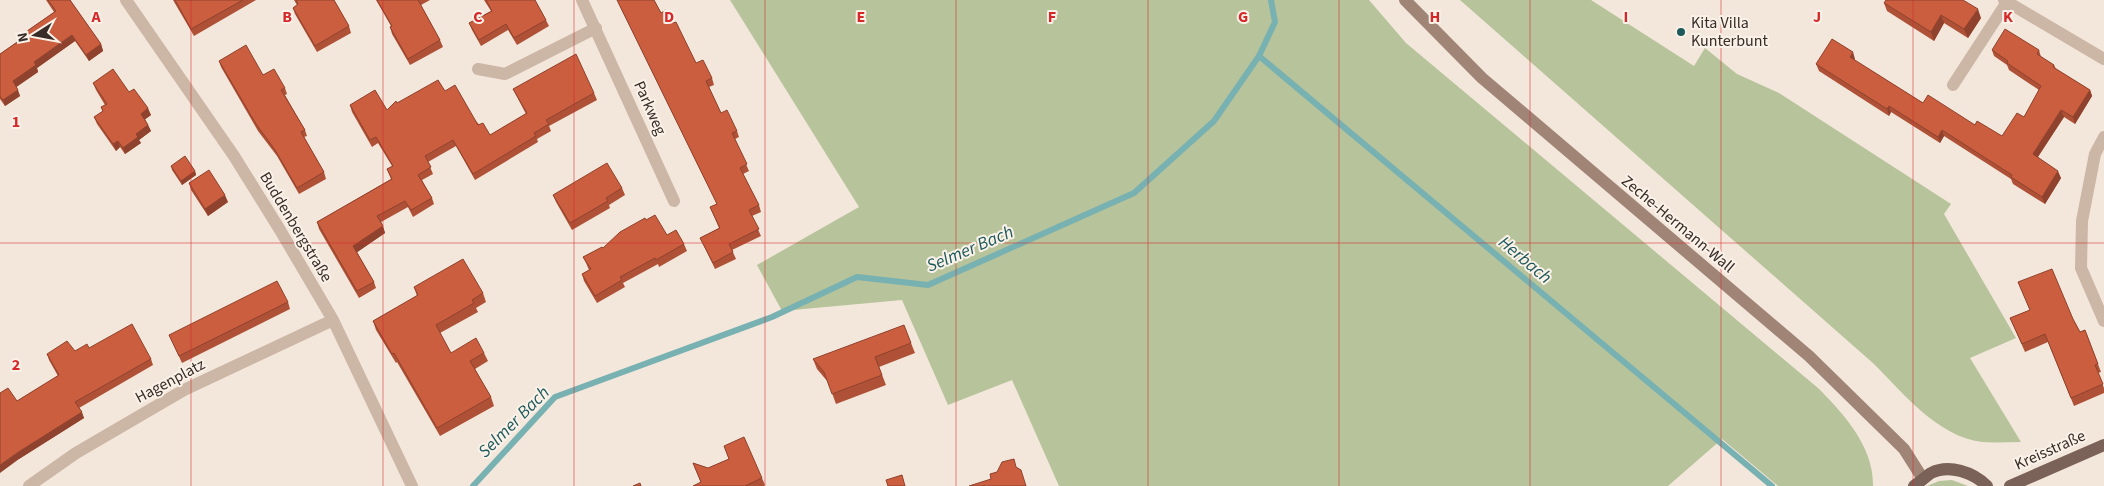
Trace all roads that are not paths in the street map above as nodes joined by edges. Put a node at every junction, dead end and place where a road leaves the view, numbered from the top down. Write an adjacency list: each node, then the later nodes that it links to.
1 (126, 0): 11 (street, Buddenbergstraße)
2 (582, 0): 5 (street, Parkweg)
3 (1405, 0): 14 (street, Zeche-Hermann-Wall)
4 (2006, 1): 6 (street); 8 (street)
5 (596, 28): 7 (street); 10 (street, Parkweg)
6 (2104, 59)
7 (478, 69)
8 (1953, 85)
9 (2104, 137): 12 (street)
10 (674, 201)
11 (334, 320): 15 (street, Hagenplatz); 16 (street, Buddenbergstraße)
12 (2104, 321)
13 (2104, 445): 18 (main road, Kreisstraße)
14 (1919, 482): 17 (main road)
15 (29, 486)
16 (412, 486)
17 (1987, 486)
18 (2010, 486)

